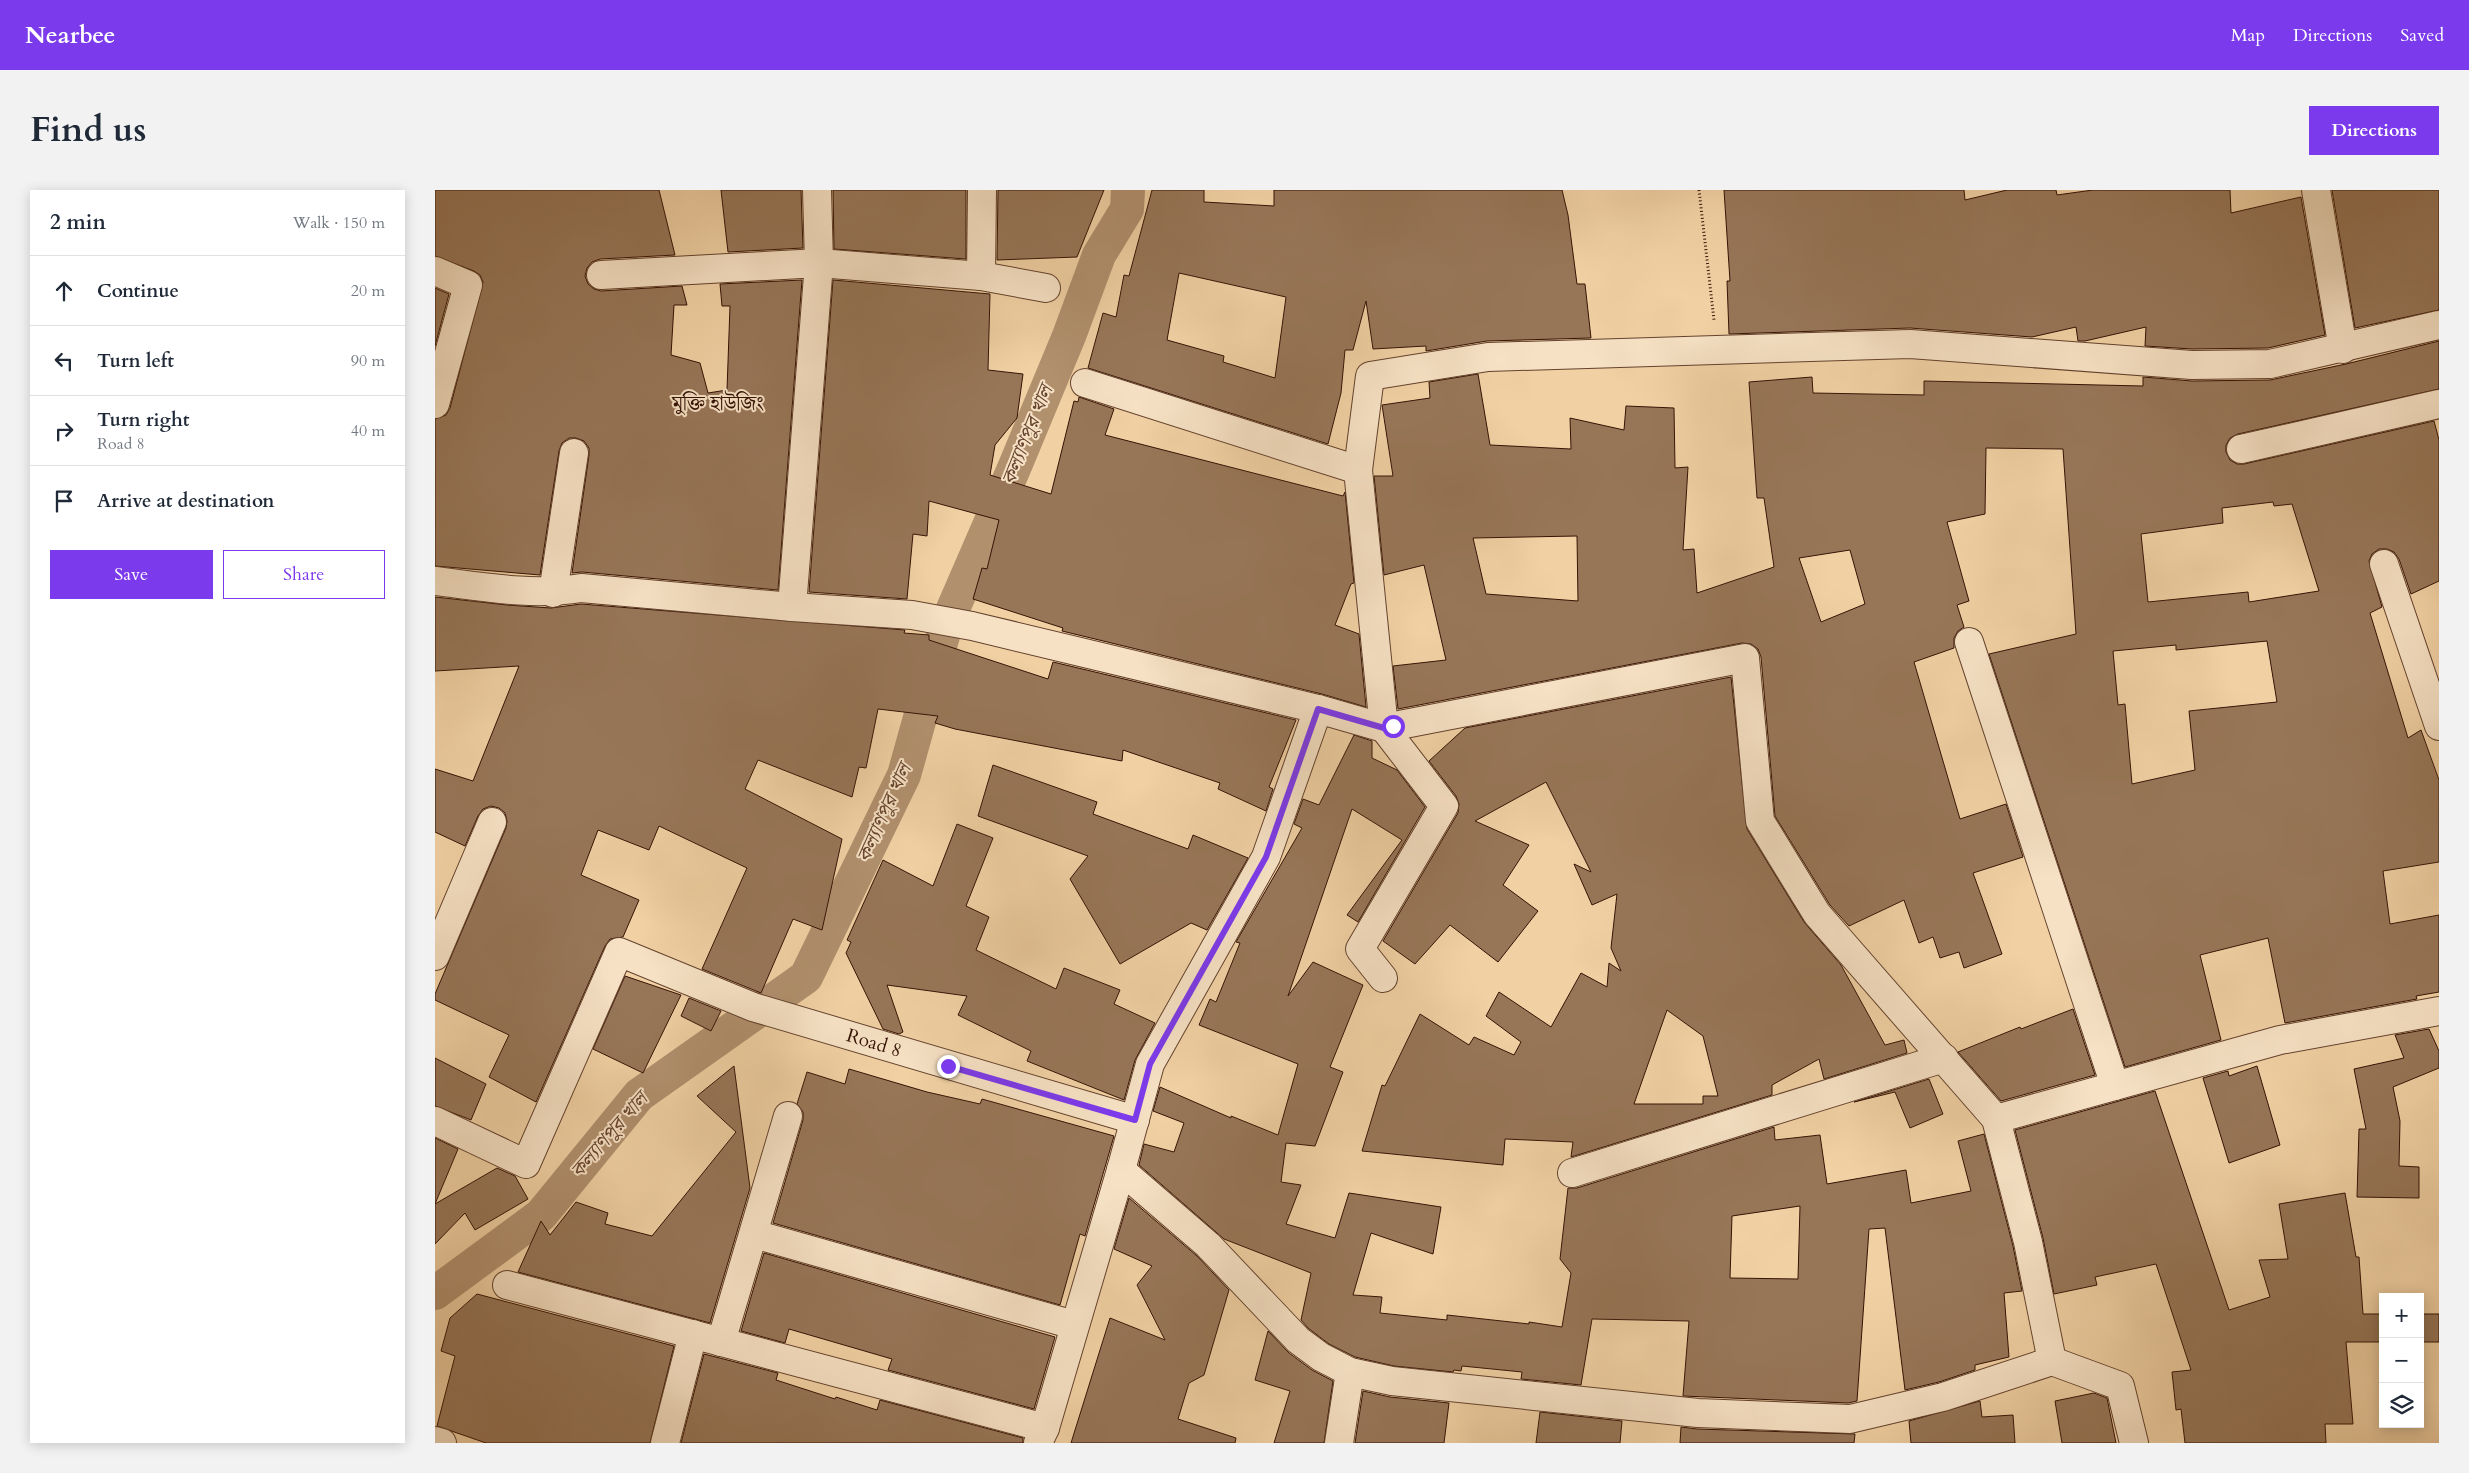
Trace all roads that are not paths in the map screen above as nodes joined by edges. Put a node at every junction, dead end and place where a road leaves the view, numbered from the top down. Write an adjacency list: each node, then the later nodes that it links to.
1 (817, 190): 4 (street)
2 (982, 190): 7 (street)
3 (2316, 190): 10 (street)
4 (819, 263): 6 (street); 7 (street); 20 (street)
5 (435, 271): 12 (street)
6 (601, 275)
7 (981, 276): 8 (street)
8 (1047, 288)
9 (2439, 325): 10 (street)
10 (2343, 349): 16 (street)
11 (1085, 383): 16 (street)
12 (435, 404)
13 (2439, 404): 14 (street)
14 (2241, 449)
15 (574, 453): 19 (street)
16 (1358, 470): 24 (street)
17 (2384, 564): 23 (street)
18 (435, 581): 19 (street)
19 (553, 593): 20 (street)
20 (792, 607): 22 (street)
21 (1969, 642): 30 (street)
22 (1318, 709): 24 (street); 32 (street)
23 (2439, 726)
24 (1384, 728): 27 (street); 29 (street)
25 (492, 822): 26 (street)
26 (435, 956)
27 (1383, 978)
28 (2435, 1020): 30 (street)
29 (1944, 1058): 33 (street); 36 (street)
30 (2115, 1086): 33 (street)
31 (788, 1116): 37 (street)
32 (1135, 1120): 34 (street, Road 8); 35 (street)
33 (1996, 1120): 42 (street)
34 (435, 1121)
35 (1121, 1170): 39 (street); 43 (street)
36 (1572, 1173)
37 (754, 1234): 39 (street); 41 (street)
38 (507, 1284): 40 (street)
39 (1075, 1325): 44 (street)
40 (693, 1334): 41 (street); 47 (street)
41 (721, 1342): 44 (street)
42 (2052, 1362): 43 (street); 49 (street)
43 (1350, 1372): 48 (street)
44 (1041, 1435)
45 (435, 1441): 46 (street)
46 (441, 1443)
47 (665, 1443)
48 (1339, 1443)
49 (2134, 1443)

